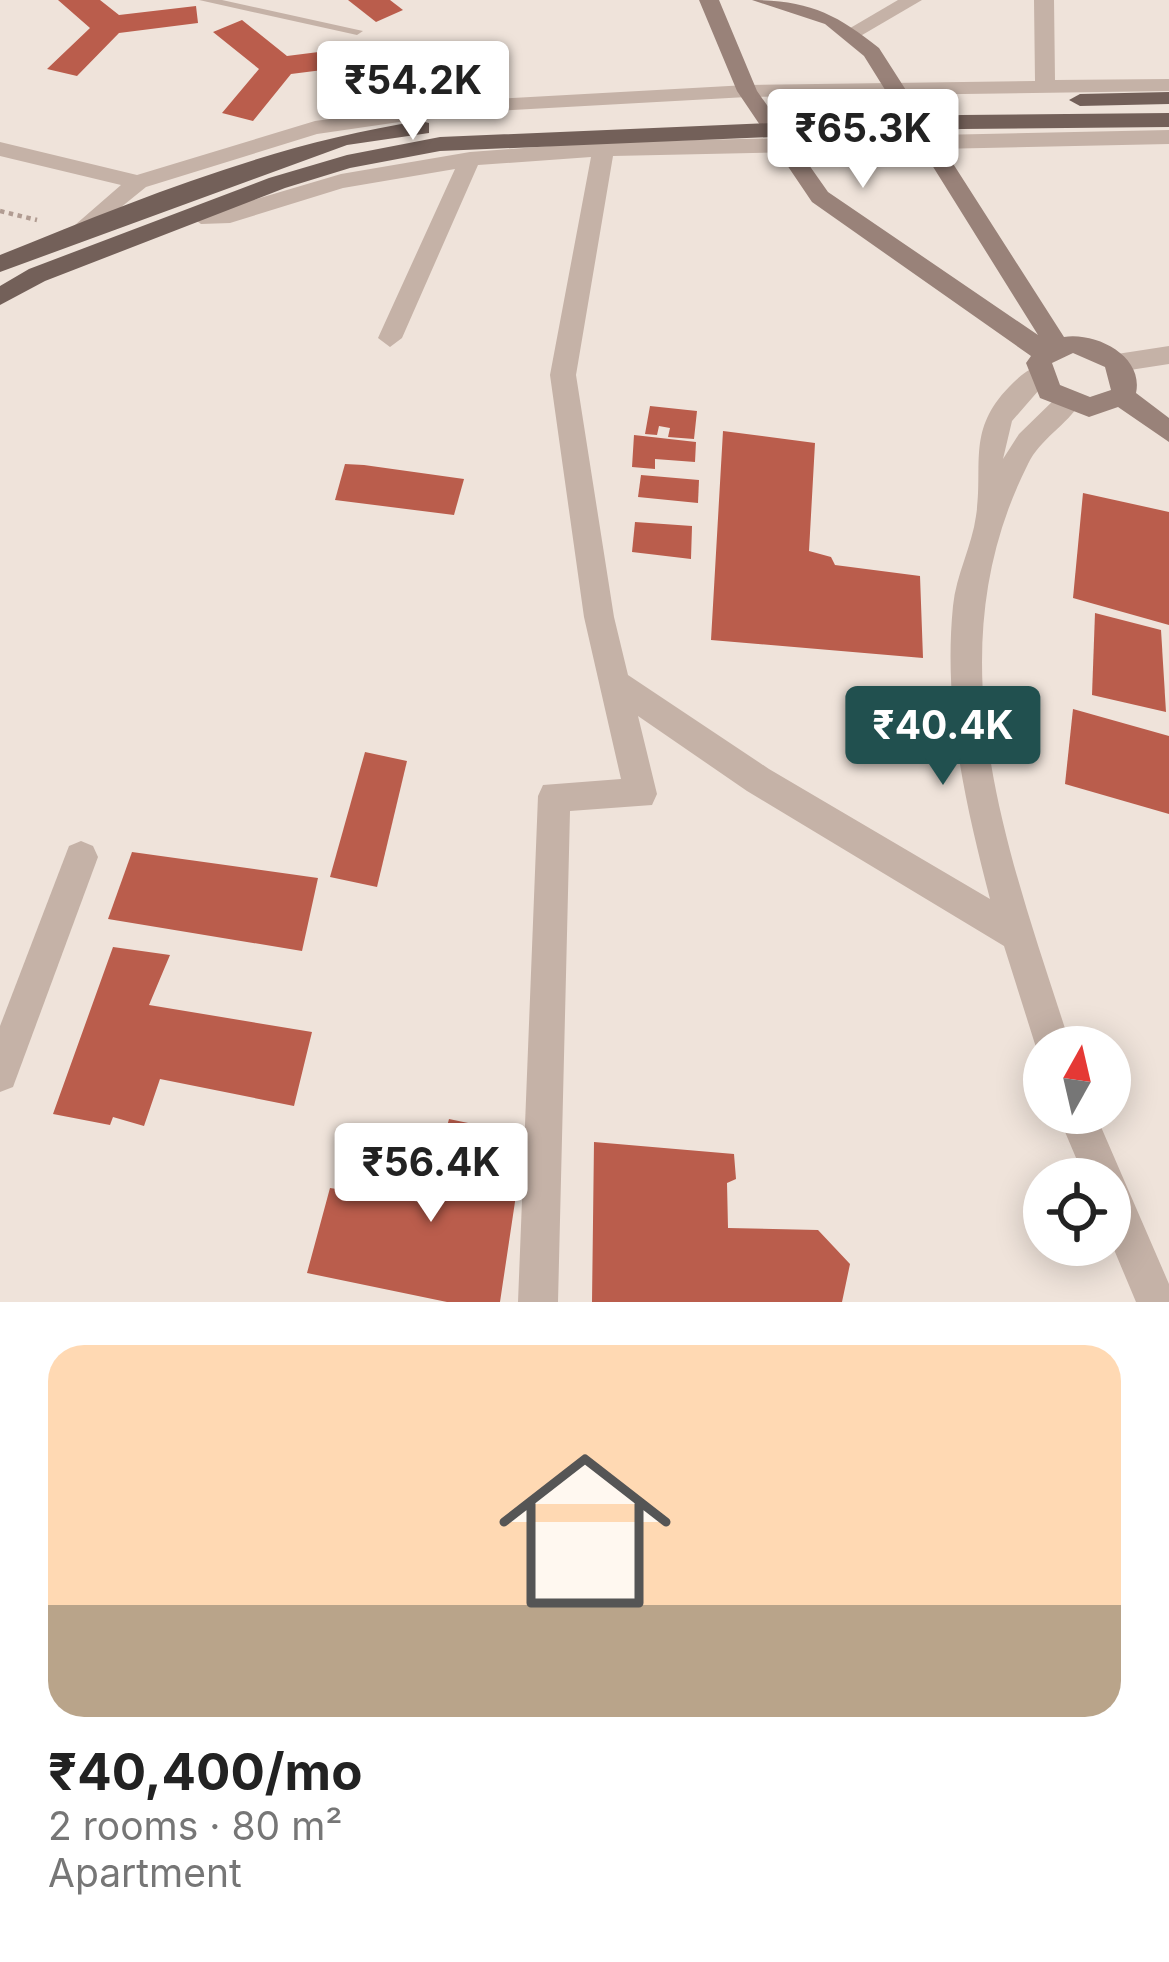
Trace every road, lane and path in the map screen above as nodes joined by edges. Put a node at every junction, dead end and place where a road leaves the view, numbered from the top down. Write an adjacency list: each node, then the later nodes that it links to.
1 (205, 0): 6 (lane)
2 (709, 0): 11 (street)
3 (762, 0): 7 (street)
4 (912, 0): 7 (street)
5 (1044, 0): 9 (street)
6 (357, 31)
7 (850, 34): 10 (street)
8 (1169, 85): 9 (street)
9 (1045, 86): 10 (street)
10 (895, 88): 11 (street); 15 (street)
11 (747, 91): 16 (street); 20 (street)
12 (1169, 98): 22 (main road)
13 (1169, 120): 21 (main road)
14 (1169, 137): 15 (street)
15 (927, 140): 16 (street); 27 (street)
16 (785, 147): 18 (street); 27 (street)
17 (0, 149): 20 (street)
18 (603, 149): 19 (street); 33 (street)
19 (470, 160): 21 (street); 25 (street)
20 (138, 182): 22 (street)
21 (201, 216): 24 (main road)
22 (82, 230): 23 (main road)
23 (0, 264)
24 (0, 297)
25 (390, 338)
26 (1169, 356): 28 (street)
27 (1047, 358): 28 (street); 30 (street); 32 (street)
28 (1118, 363): 29 (street)
29 (1122, 396): 30 (street); 31 (street)
30 (1068, 402): 32 (street)
31 (1169, 432)
32 (988, 520): 35 (street)
33 (615, 683): 35 (street); 39 (street)
34 (81, 856): 37 (street)
35 (1020, 936): 36 (street)
36 (1048, 1026)
37 (0, 1074)
38 (1131, 1243): 40 (street)
39 (538, 1302)
40 (1156, 1302)

